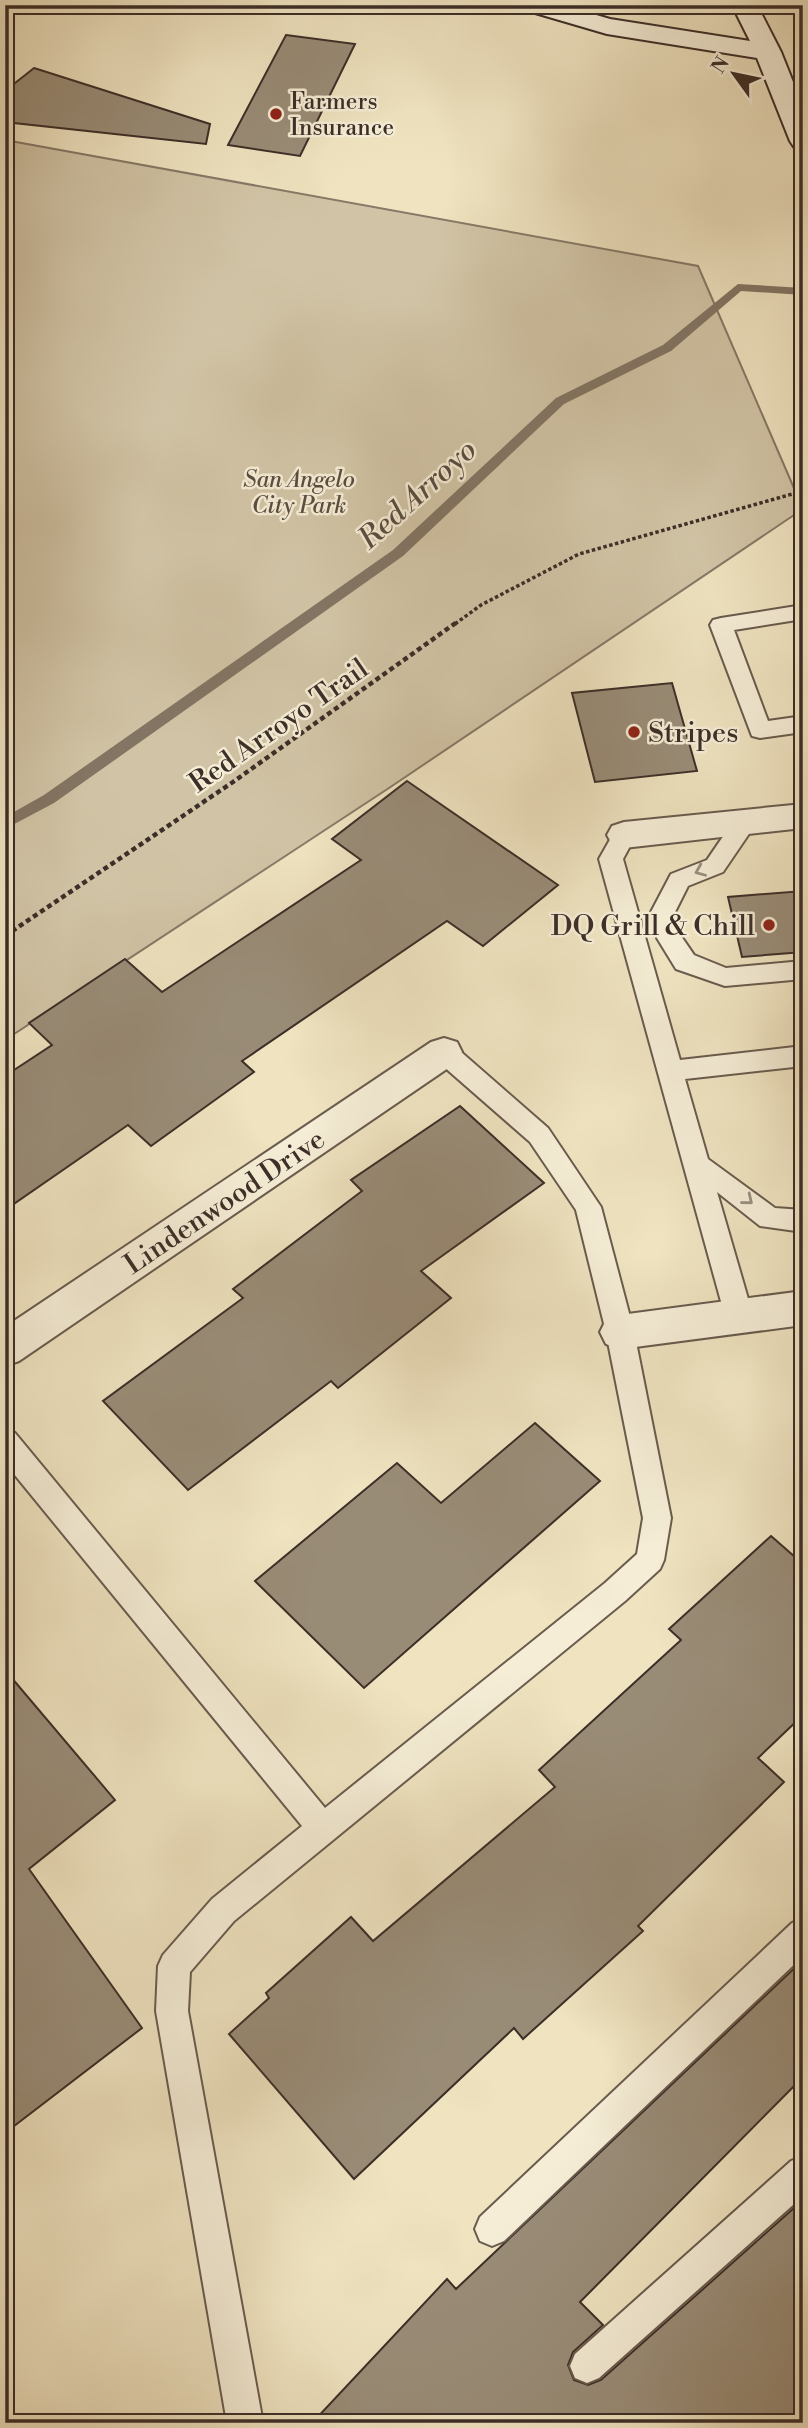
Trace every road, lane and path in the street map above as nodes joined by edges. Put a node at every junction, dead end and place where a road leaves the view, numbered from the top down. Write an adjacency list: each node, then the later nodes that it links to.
1 (534, 5): 3 (street)
2 (744, 5): 3 (street)
3 (768, 52): 4 (street)
4 (803, 141)
5 (803, 491): 11 (path, Red Arroyo Trail)
6 (803, 612): 7 (lane)
7 (803, 724)
8 (803, 816): 9 (street)
9 (745, 822): 10 (street); 12 (lane, one-way to 12)
10 (624, 835): 15 (lane)
11 (5, 936)
12 (803, 970)
13 (444, 1052): 20 (lane); 21 (street, Lindenwood Drive)
14 (803, 1056): 15 (lane)
15 (671, 1071): 16 (lane)
16 (697, 1165): 17 (lane, one-way to 17); 19 (lane)
17 (803, 1221)
18 (803, 1308): 19 (street)
19 (739, 1316): 20 (street)
20 (620, 1332): 23 (lane)
21 (5, 1349)
22 (5, 1442): 23 (lane)
23 (322, 1827): 28 (lane)
24 (803, 1934): 26 (lane)
25 (803, 2173): 27 (lane)
26 (492, 2229)
27 (587, 2366)
28 (245, 2423)

